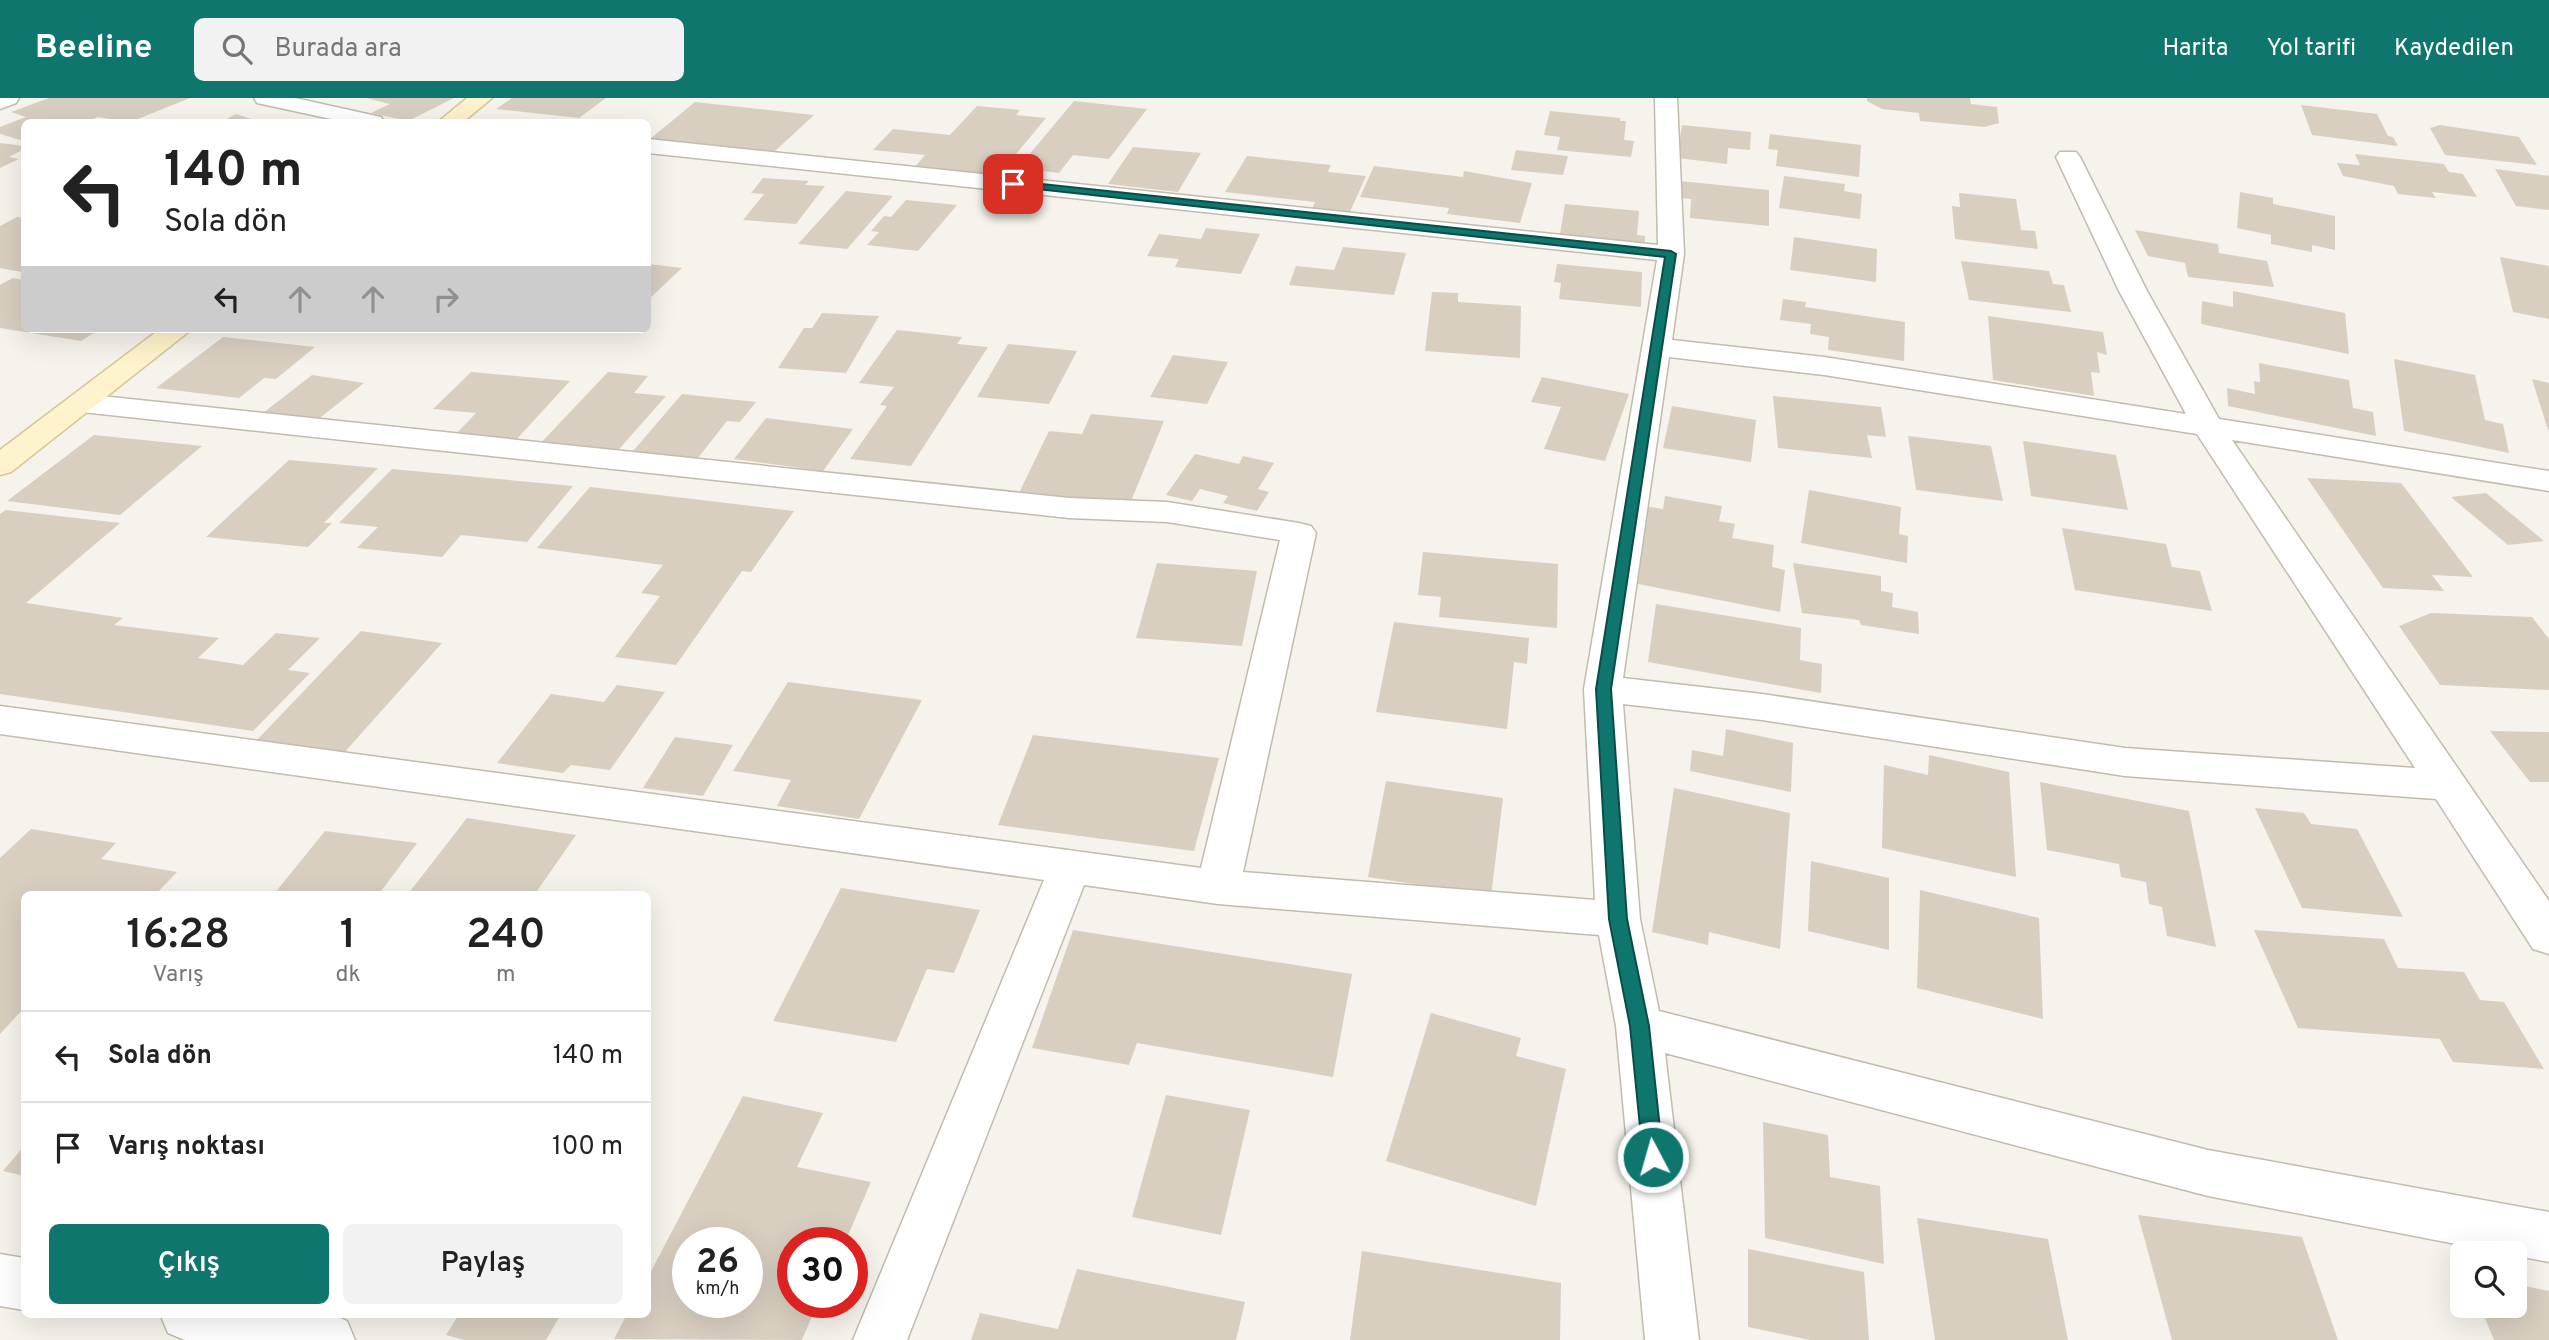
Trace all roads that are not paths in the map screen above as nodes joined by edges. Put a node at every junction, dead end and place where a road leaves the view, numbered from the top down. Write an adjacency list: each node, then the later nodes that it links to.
1 (8, 98): 5 (street)
2 (265, 98): 6 (street)
3 (481, 98): 7 (street)
4 (1666, 98): 10 (street)
5 (0, 102)
6 (360, 119)
7 (453, 119)
8 (651, 146): 10 (street)
9 (2068, 157): 14 (street)
10 (1671, 254): 12 (street)
11 (173, 333): 13 (street)
12 (1656, 347): 14 (street); 17 (street)
13 (82, 403): 15 (street); 21 (street)
14 (2208, 427): 16 (street); 19 (street)
15 (0, 465)
16 (2549, 481)
17 (1603, 689): 19 (street); 22 (street)
18 (0, 720): 20 (street)
19 (2447, 785): 23 (street)
20 (1070, 867): 21 (street); 30 (street)
21 (1219, 887): 22 (street)
22 (1618, 919): 24 (street)
23 (2549, 936)
24 (1639, 1026): 25 (street); 31 (street)
25 (2549, 1237)
26 (0, 1280): 27 (street)
27 (21, 1284)
28 (209, 1318): 29 (street)
29 (328, 1340)
30 (880, 1340)
31 (1672, 1340)

